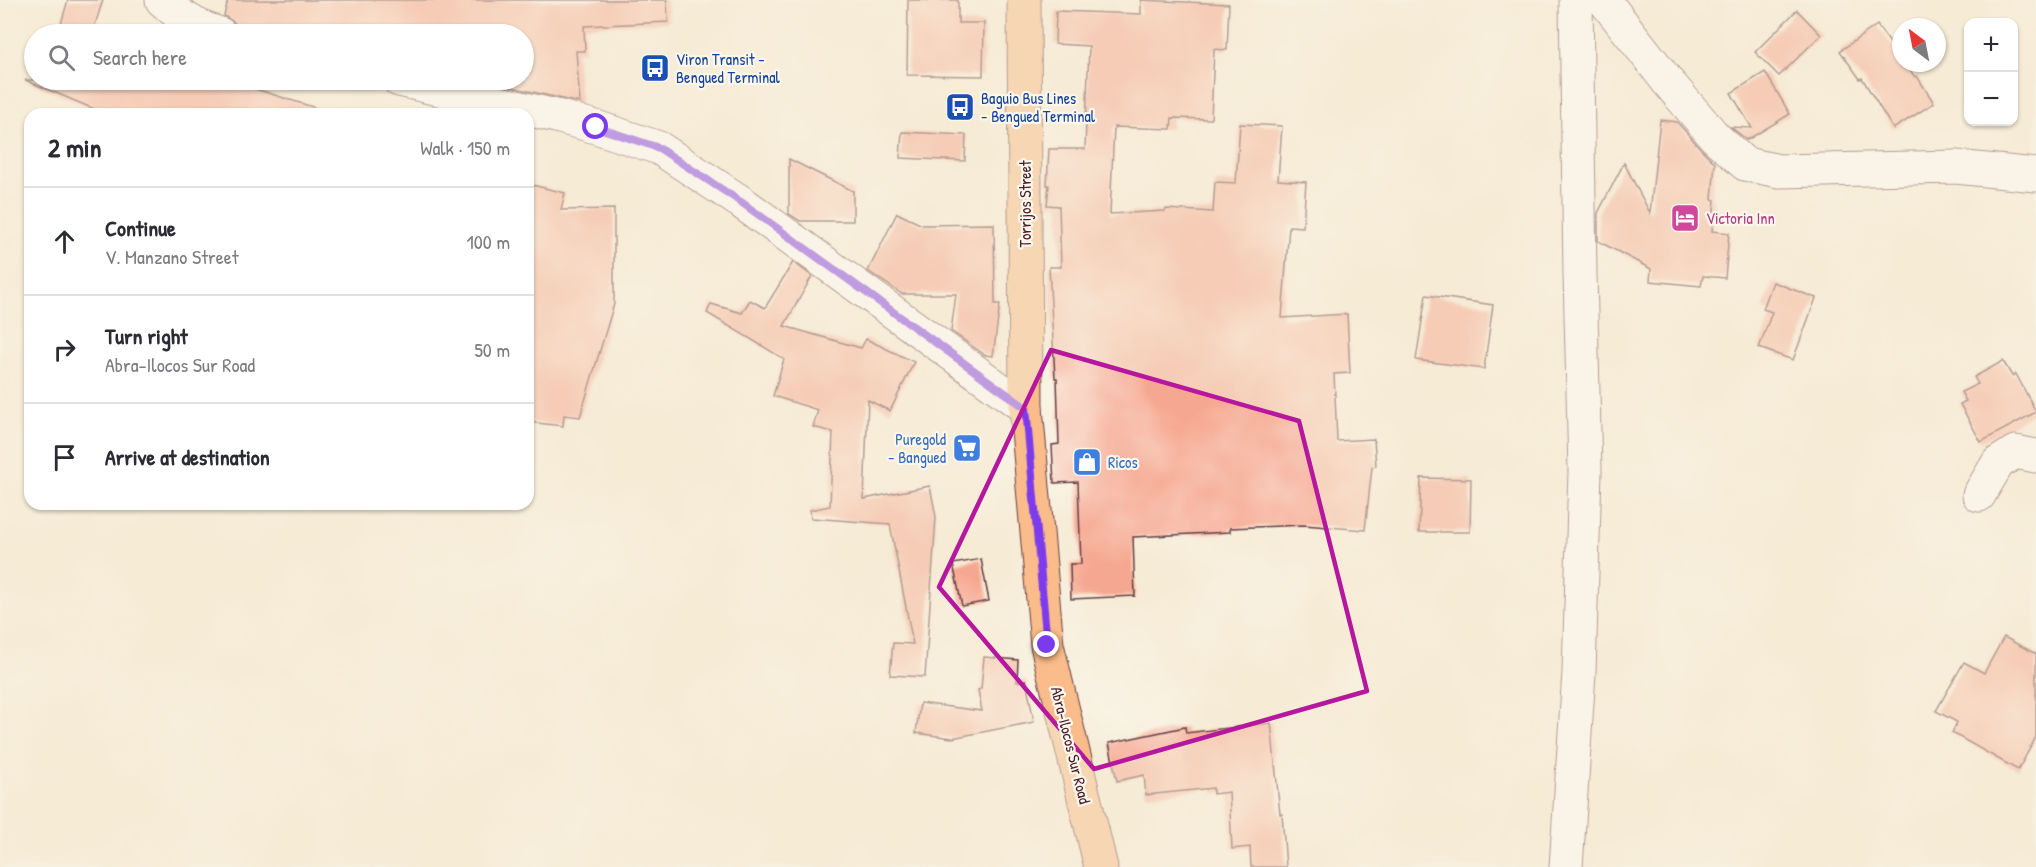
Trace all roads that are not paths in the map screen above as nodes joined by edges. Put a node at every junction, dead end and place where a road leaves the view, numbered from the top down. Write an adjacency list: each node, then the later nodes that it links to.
1 (162, 0): 5 (street)
2 (1024, 0): 10 (main road, Torrijos Street)
3 (1576, 0): 14 (street)
4 (1604, 0): 9 (street)
5 (195, 24)
6 (443, 90): 7 (street)
7 (521, 108)
8 (534, 111): 10 (street)
9 (2036, 175)
10 (1026, 408): 13 (main road, Abra-Ilocos Sur Road)
11 (2036, 456): 12 (street)
12 (1979, 495)
13 (1101, 867)
14 (1566, 867)

